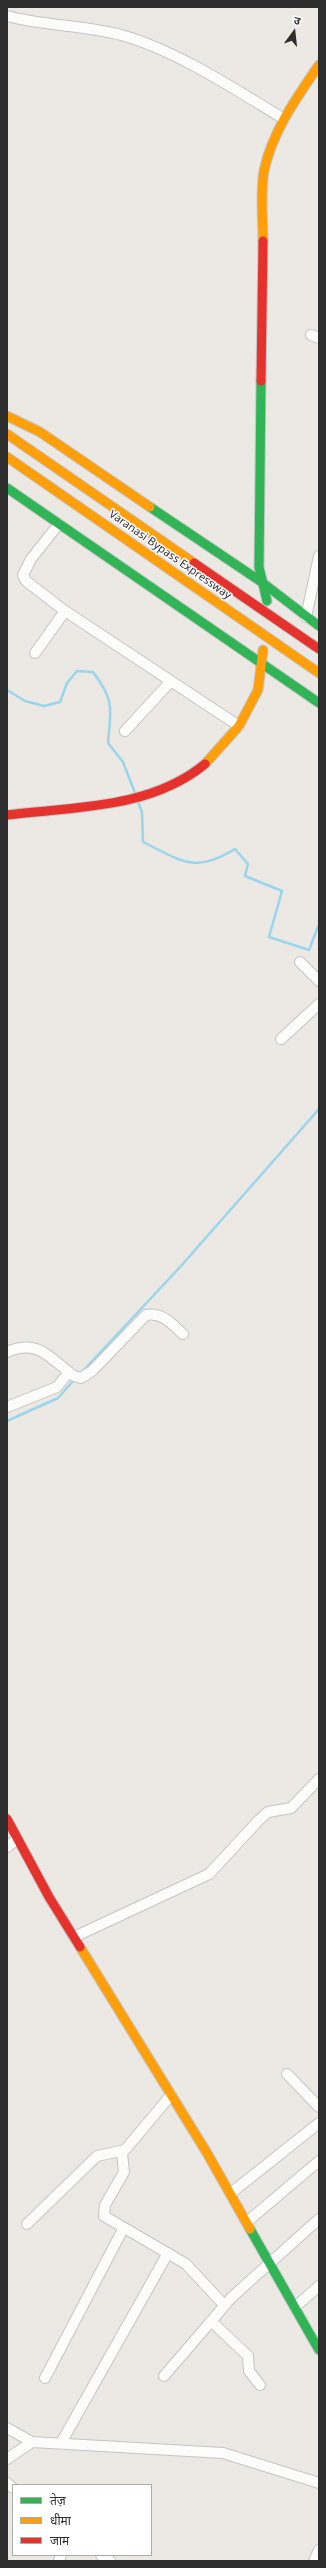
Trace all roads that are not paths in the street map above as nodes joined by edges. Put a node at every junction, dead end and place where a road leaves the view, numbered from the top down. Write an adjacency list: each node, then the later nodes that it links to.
1 (7, 16): 3 (street)
2 (319, 65): 3 (main road)
3 (284, 118): 10 (main road)
4 (7, 416): 10 (main road)
5 (7, 434): 15 (main road, Varanasi Bypass Expressway)
6 (7, 457): 19 (main road, Varanasi Bypass Expressway)
7 (7, 488): 8 (main road)
8 (60, 524): 12 (street); 18 (main road)
9 (319, 556): 13 (street)
10 (263, 583): 11 (main road); 13 (main road)
11 (267, 601)
12 (65, 611): 17 (street); 20 (street)
13 (306, 617): 14 (main road)
14 (319, 626)
15 (319, 649)
16 (263, 650): 18 (main road)
17 (35, 653)
18 (261, 665): 21 (main road); 22 (main road)
19 (319, 673)
20 (171, 682): 22 (street); 23 (street)
21 (319, 703)
22 (239, 726): 24 (main road)
23 (125, 731)
24 (7, 815)
25 (300, 962): 26 (street)
26 (319, 981)
27 (319, 1004): 28 (street)
28 (281, 1039)
29 (183, 1334): 31 (street)
30 (7, 1352): 31 (street)
31 (69, 1372): 32 (street)
32 (7, 1407)
33 (319, 1779): 37 (street)
34 (7, 1819): 35 (main road)
35 (17, 1839): 36 (street); 37 (main road)
36 (7, 1847)
37 (74, 1937): 39 (main road)
38 (288, 2074): 40 (street)
39 (171, 2095): 42 (street); 44 (main road)
40 (319, 2107)
41 (319, 2123): 44 (street)
42 (122, 2153): 47 (street); 48 (street)
43 (319, 2161): 46 (street)
44 (231, 2193): 46 (main road)
45 (319, 2219): 50 (street)
46 (248, 2221): 50 (main road)
47 (27, 2224)
48 (123, 2229): 49 (street); 57 (street)
49 (168, 2253): 52 (street); 61 (street)
50 (269, 2261): 52 (street); 53 (main road)
51 (319, 2286): 53 (street)
52 (224, 2305): 54 (street)
53 (295, 2307): 55 (main road)
54 (211, 2321): 56 (street); 58 (street)
55 (317, 2343)
56 (164, 2376)
57 (45, 2378)
58 (260, 2385)
59 (7, 2428): 60 (street)
60 (32, 2442): 61 (street); 62 (street)
61 (61, 2443): 63 (street)
62 (7, 2459)
63 (319, 2483)
64 (319, 2550): 65 (street)
65 (314, 2561)

